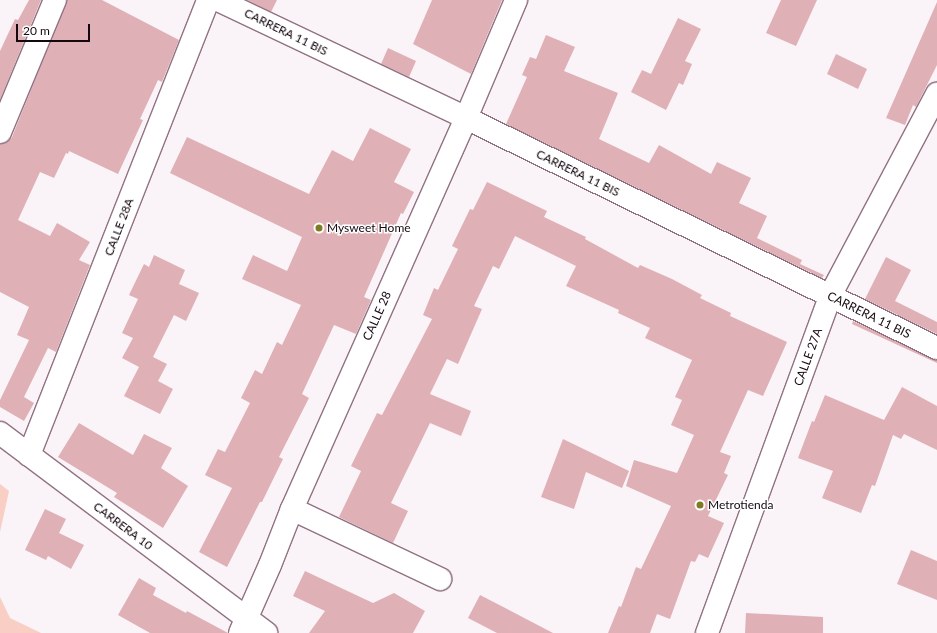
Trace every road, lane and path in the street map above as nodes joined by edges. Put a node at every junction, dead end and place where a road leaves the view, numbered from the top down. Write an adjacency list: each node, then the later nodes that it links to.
1 (55, 0): 7 (street)
2 (208, 0): 11 (street, CALLE 28A)
3 (218, 0): 6 (street, CARRERA 11 BIS)
4 (516, 0): 6 (street, CALLE 28)
5 (937, 94): 8 (street, CALLE 27A)
6 (466, 118): 8 (street, CARRERA 11 BIS); 12 (street, CALLE 28)
7 (0, 132)
8 (830, 296): 9 (street, CARRERA 11 BIS); 16 (street, CALLE 27A)
9 (937, 348)
10 (0, 433): 11 (street, CARRERA 10)
11 (29, 455): 14 (street, CARRERA 10)
12 (292, 509): 13 (street); 14 (street, CALLE 28)
13 (440, 578)
14 (243, 626): 15 (street, CARRERA 10)
15 (266, 633)
16 (707, 633)

